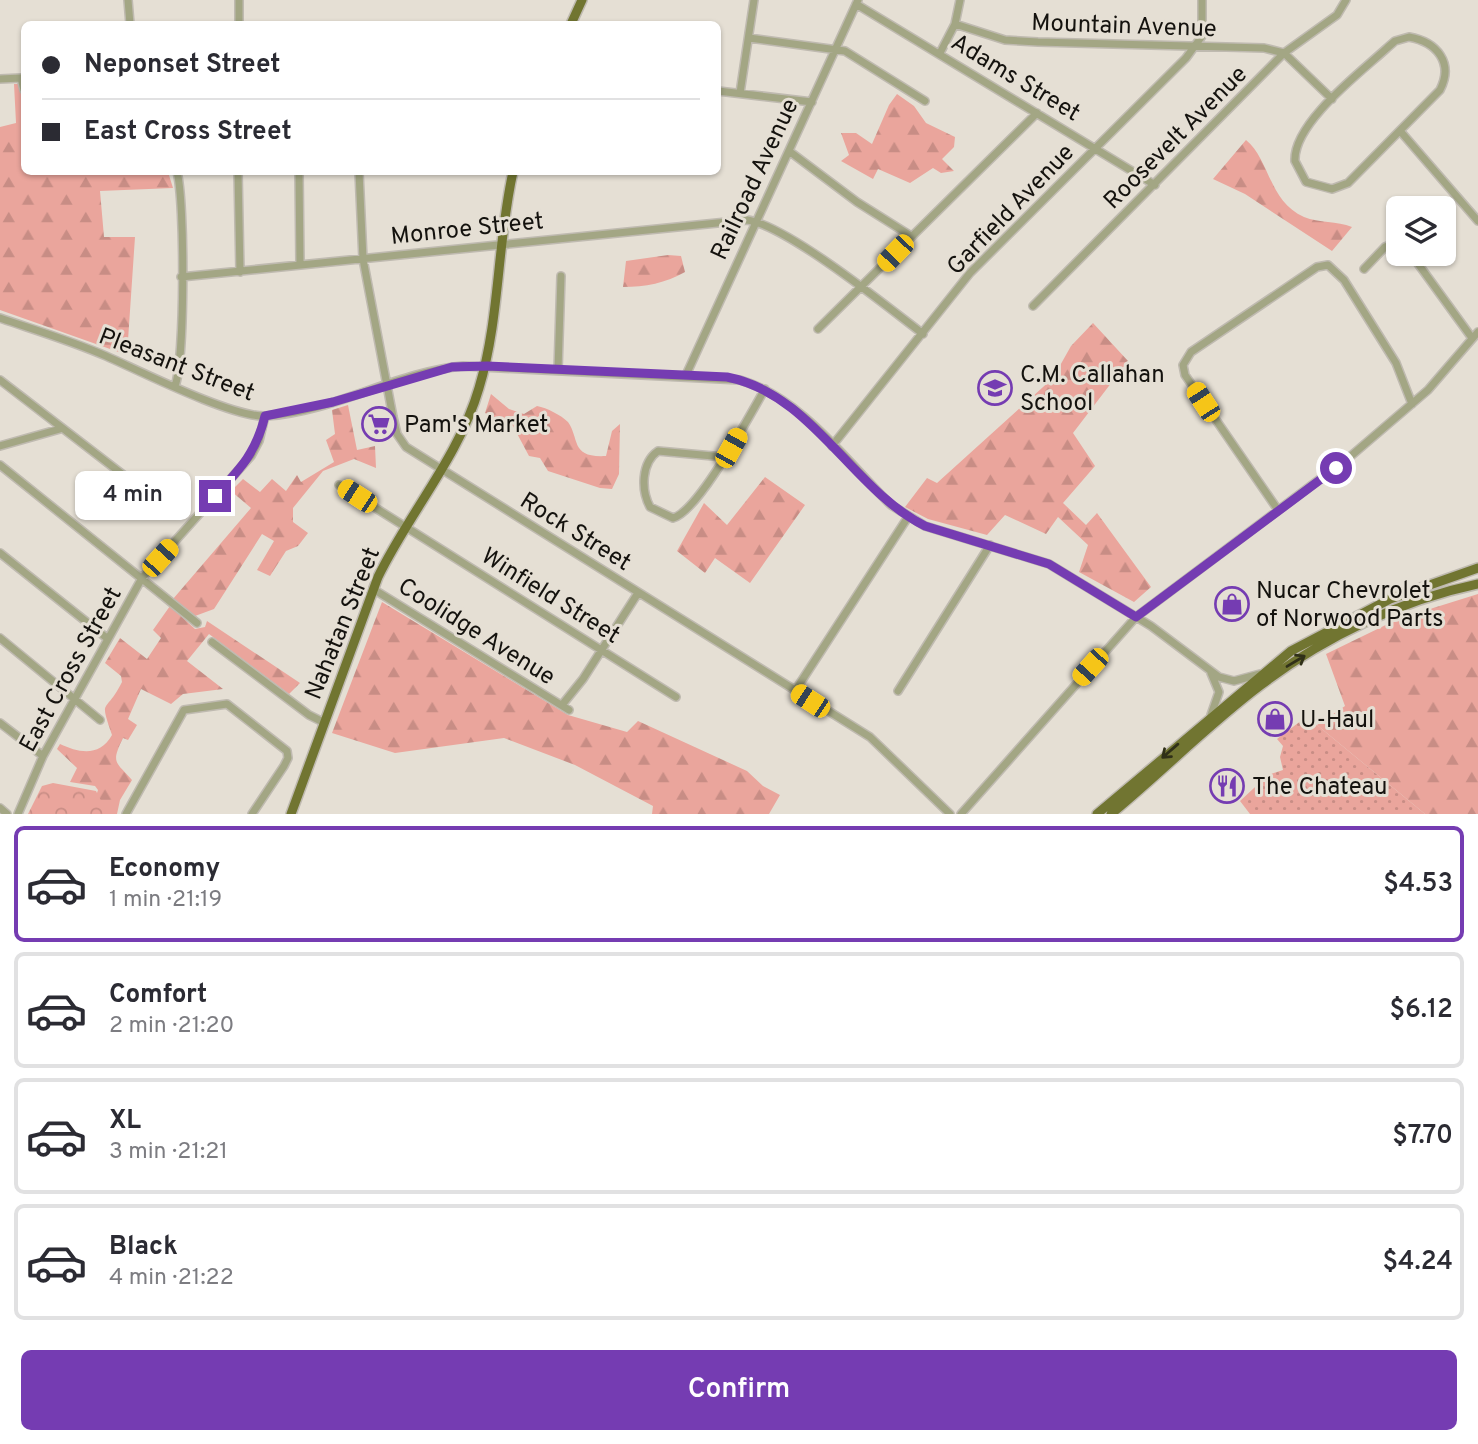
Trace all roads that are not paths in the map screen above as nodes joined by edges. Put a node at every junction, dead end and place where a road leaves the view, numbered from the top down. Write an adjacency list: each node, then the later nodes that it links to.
1 (128, 0): 9 (street)
2 (239, 0): 10 (street)
3 (582, 0): 11 (main road)
4 (754, 0): 13 (street)
5 (960, 0): 12 (street)
6 (1202, 0): 14 (street)
7 (1346, 0): 17 (street, Roosevelt Avenue)
8 (857, 2): 15 (street, Railroad Avenue); 16 (street, Adams Street)
9 (130, 21)
10 (239, 21)
11 (572, 21)
12 (956, 24): 14 (street, Mountain Avenue); 16 (street)
13 (749, 38): 15 (street); 21 (street)
14 (1195, 46): 17 (street, Mountain Avenue); 27 (street, Garfield Avenue)
15 (837, 48): 23 (street); 24 (street, Railroad Avenue)
16 (940, 53): 25 (street, Adams Street)
17 (1284, 53): 22 (street); 34 (street, Roosevelt Avenue)
18 (21, 78): 19 (street)
19 (0, 79)
20 (721, 91): 21 (street)
21 (740, 93): 24 (street)
22 (1332, 99): 26 (street); 26 (street)
23 (925, 101)
24 (812, 102): 28 (street, Railroad Avenue)
25 (1037, 113): 27 (street, Adams Street); 37 (street)
26 (1401, 132): 36 (street)
27 (1096, 148): 34 (street, Adams Street); 51 (street, Garfield Avenue)
28 (789, 151): 35 (street, Railroad Avenue); 37 (street)
29 (178, 175): 46 (street)
30 (238, 175): 44 (street)
31 (299, 175): 41 (street)
32 (359, 175): 40 (street, Rock Street)
33 (513, 175): 38 (main road, Nahatan Street)
34 (1155, 186): 48 (street, Roosevelt Avenue)
35 (756, 221): 38 (street, Monroe Street); 47 (street); 55 (street, Railroad Avenue)
36 (1478, 221)
37 (911, 236): 47 (street)
38 (502, 245): 40 (street, Monroe Street); 53 (main road, Nahatan Street)
39 (1386, 247): 43 (street)
40 (363, 259): 41 (street, Monroe Street); 58 (street, Rock Street)
41 (300, 264): 44 (street, Monroe Street)
42 (1420, 266): 52 (street)
43 (1364, 269)
44 (240, 271): 46 (street, Monroe Street)
45 (561, 276): 54 (street)
46 (181, 277): 57 (street)
47 (862, 287): 50 (street); 51 (street)
48 (1033, 306)
49 (0, 318): 57 (street, Pleasant Street)
50 (818, 329)
51 (923, 334): 64 (street, Garfield Avenue)
52 (1475, 335): 60 (street)
53 (484, 366): 54 (street, Pleasant Street); 58 (street, Pleasant Street); 67 (main road, Nahatan Street)
54 (558, 370): 55 (street, Pleasant Street)
55 (686, 375): 59 (street, Pleasant Street)
56 (0, 380): 62 (street)
57 (175, 386): 61 (street, Pleasant Street)
58 (387, 386): 61 (street, Pleasant Street); 67 (street, Rock Street)
59 (765, 389): 64 (street, Pleasant Street); 65 (street)
60 (1412, 404): 70 (street); 70 (street)
61 (265, 416): 76 (street, East Cross Street)
62 (60, 429): 63 (street); 68 (street)
63 (0, 446)
64 (832, 446): 71 (street, Pleasant Street)
65 (724, 457): 65 (street)
66 (0, 465): 76 (street)
67 (440, 471): 72 (main road, Nahatan Street); 79 (street, Rock Street)
68 (126, 477)
69 (339, 485): 72 (street, Winfield Street)
70 (1278, 510): 80 (street)
71 (908, 517): 73 (street, Pleasant Street); 88 (street)
72 (405, 527): 78 (main road, Nahatan Street); 85 (street, Winfield Street)
73 (990, 545): 80 (street, Pleasant Street); 89 (street)
74 (0, 553): 83 (street)
75 (1478, 568): 87 (main road)
76 (142, 578): 81 (street); 83 (street, East Cross Street)
77 (1478, 584): 108 (main road, one-way to 77)
78 (373, 589): 92 (street, Coolidge Avenue); 96 (main road, Nahatan Street)
79 (638, 593): 85 (street, Coolidge Avenue); 88 (street, Rock Street)
80 (1136, 617): 86 (street, Pleasant Street); 106 (street)
81 (197, 623)
82 (0, 638): 91 (street)
83 (108, 639): 91 (street, East Cross Street)
84 (212, 642): 96 (street)
85 (602, 651): 90 (street, Winfield Street); 92 (street, Coolidge Avenue)
86 (1211, 673): 87 (street); 94 (street)
87 (1260, 674): 94 (main road)
88 (795, 691): 105 (street, Rock Street)
89 (898, 691)
90 (676, 696)
91 (75, 698): 95 (street); 98 (street, East Cross Street)
92 (562, 705): 93 (street, Coolidge Avenue)
93 (569, 710)
94 (1211, 715): 107 (main road, one-way to 107)
95 (100, 720)
96 (323, 722): 104 (main road, Nahatan Street)
97 (0, 723): 98 (street)
98 (43, 756): 101 (street, East Cross Street)
99 (0, 808): 100 (street)
100 (7, 814)
101 (18, 814)
102 (126, 814): 103 (street)
103 (251, 814)
104 (291, 814)
105 (950, 814)
106 (961, 814)
107 (1097, 814)
108 (1111, 814)

